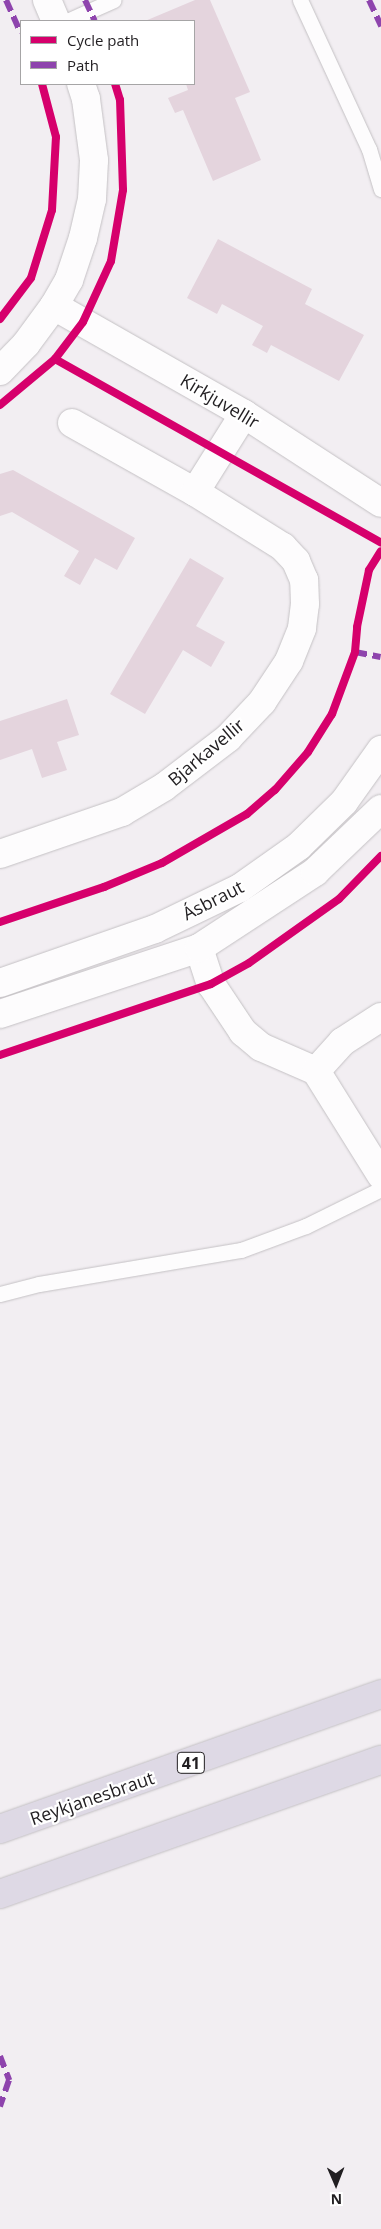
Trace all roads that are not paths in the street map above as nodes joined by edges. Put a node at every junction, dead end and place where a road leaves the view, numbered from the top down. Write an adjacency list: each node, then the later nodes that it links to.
1 (47, 0): 4 (street)
2 (114, 0): 5 (lane)
3 (300, 0): 7 (lane)
4 (56, 20)
5 (69, 20)
6 (81, 85): 8 (street)
7 (381, 189)
8 (54, 306): 9 (street); 10 (street, Kirkjuvellir)
9 (0, 371)
10 (244, 414): 12 (street); 13 (street, Kirkjuvellir)
11 (72, 423): 12 (street, Bjarkavellir)
12 (195, 492): 16 (street, Bjarkavellir)
13 (381, 503)
14 (381, 750): 18 (street, Ásbraut)
15 (381, 809): 17 (street, Ásbraut)
16 (0, 854)
17 (199, 948): 19 (street, Ásbraut); 21 (street)
18 (0, 983)
19 (0, 1014)
20 (381, 1017): 21 (street)
21 (316, 1071): 22 (street)
22 (381, 1175)
23 (381, 1189): 24 (lane)
24 (0, 1294)
25 (381, 1694): 27 (highway, Reykjanesbraut / 41)
26 (381, 1760): 28 (highway)
27 (0, 1829)
28 (0, 1894)

